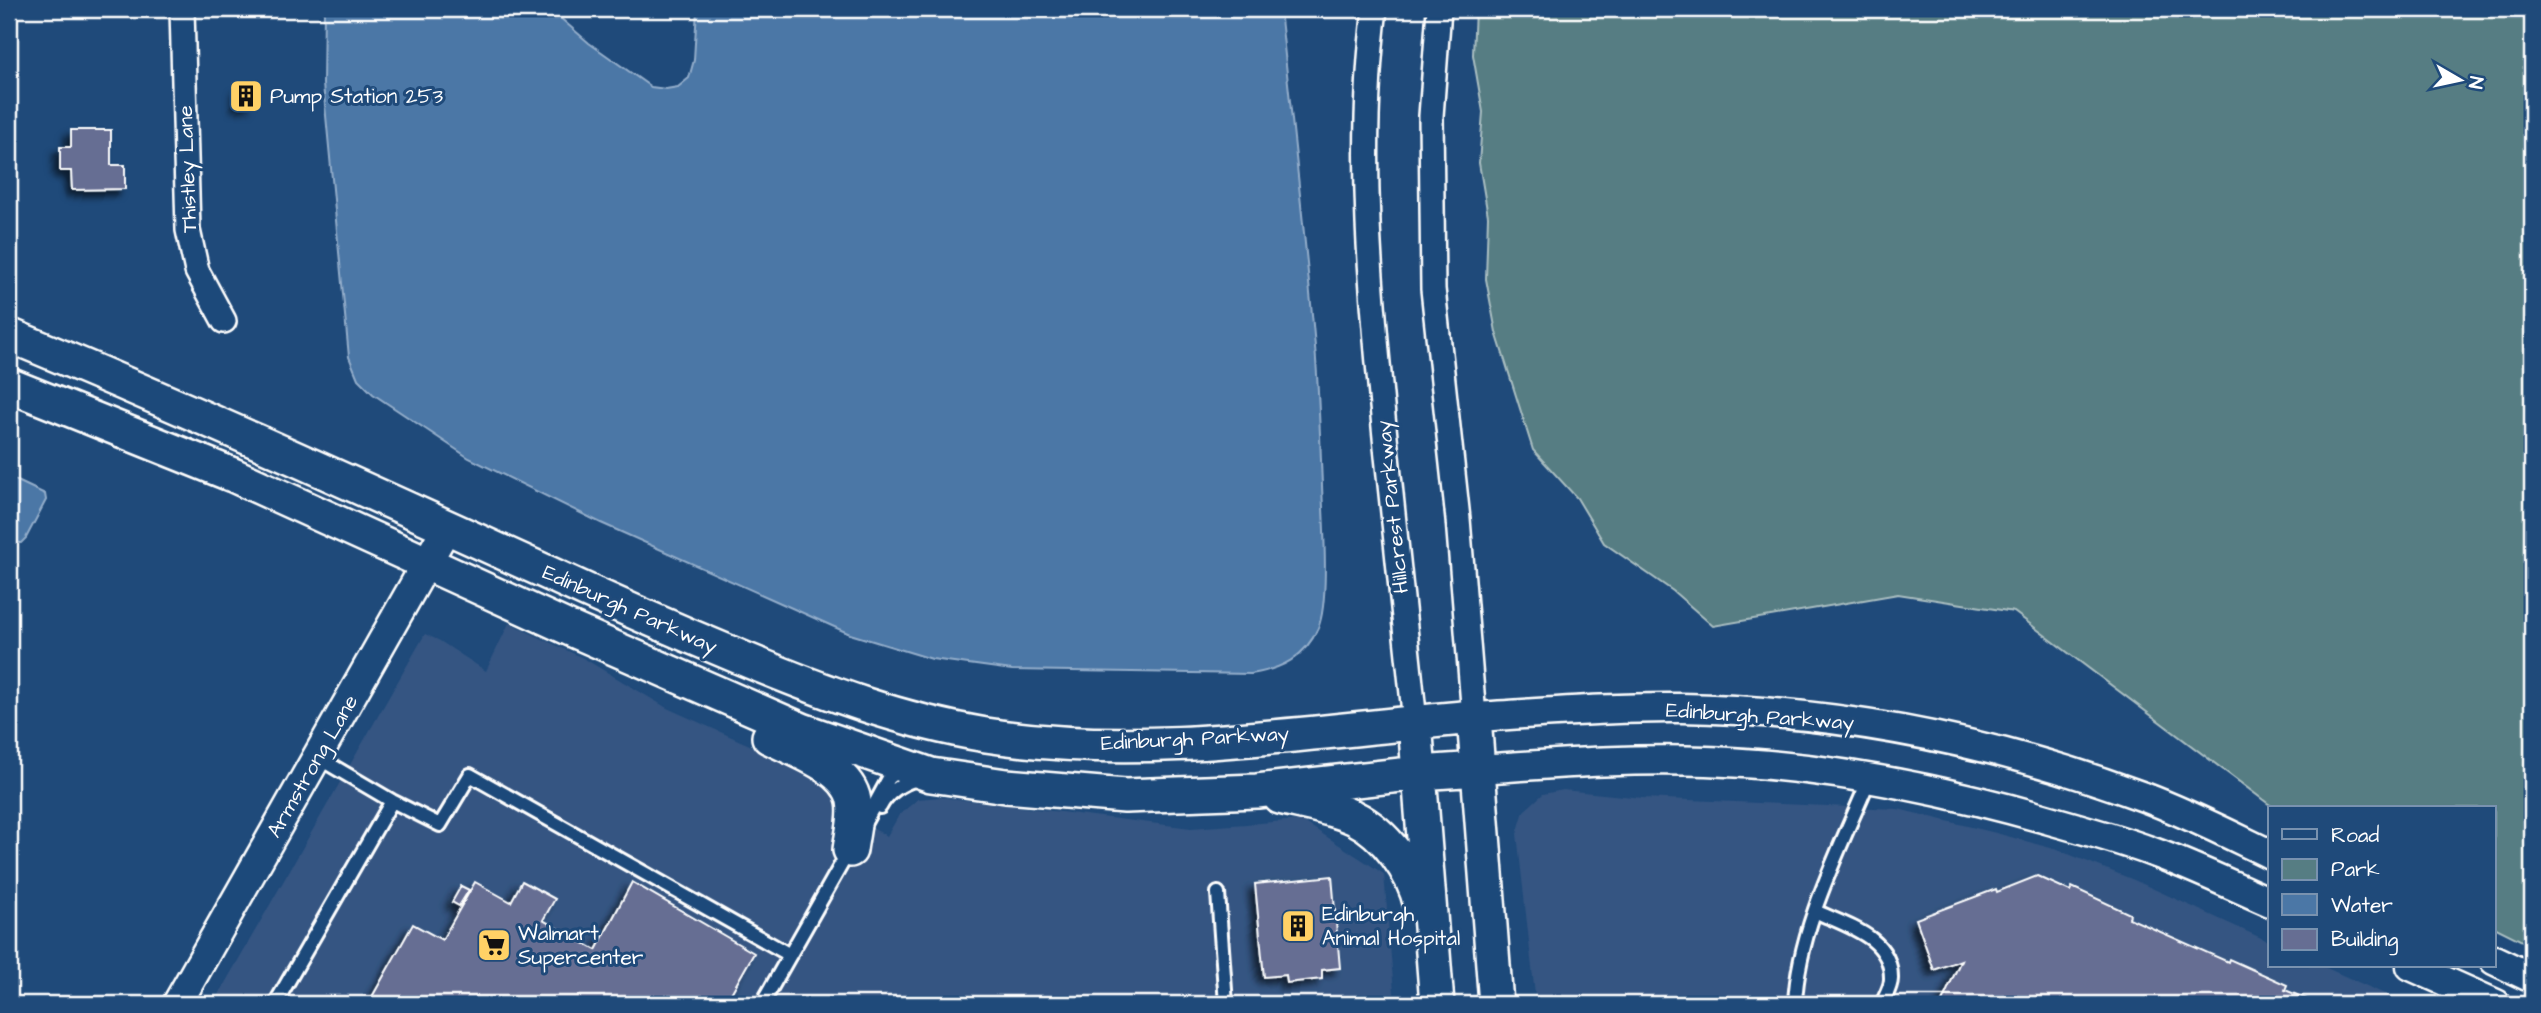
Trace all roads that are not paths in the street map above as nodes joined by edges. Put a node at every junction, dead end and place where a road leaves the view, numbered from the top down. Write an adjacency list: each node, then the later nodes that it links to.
1 (182, 9): 4 (street, Thistley Lane)
2 (1375, 9): 11 (street, Hillcrest Parkway)
3 (1439, 9): 10 (street)
4 (224, 321)
5 (9, 335): 7 (main road, Edinburgh Parkway)
6 (9, 385): 8 (main road, Edinburgh Parkway)
7 (447, 527): 8 (street, Armstrong Lane); 12 (main road, Edinburgh Parkway)
8 (427, 563): 9 (main road, Edinburgh Parkway); 13 (street, Armstrong Lane)
9 (616, 648): 15 (main road, Edinburgh Parkway); 20 (main road)
10 (1474, 717): 11 (main road, Edinburgh Parkway); 14 (main road); 21 (street, Edinburgh Parkway)
11 (1415, 722): 12 (main road, Edinburgh Parkway); 16 (main road, Hillcrest Parkway)
12 (987, 735): 15 (main road)
13 (317, 757): 19 (lane); 30 (street, Armstrong Lane)
14 (1478, 769): 16 (main road, Edinburgh Parkway); 17 (street, Edinburgh Parkway); 35 (main road)
15 (918, 770): 18 (main road, Edinburgh Parkway); 20 (lane); 20 (lane)
16 (1419, 773): 18 (main road, Edinburgh Parkway); 28 (main road, Hillcrest Parkway)
17 (1870, 777): 23 (street, Edinburgh Parkway); 24 (lane)
18 (1257, 791): 28 (main road)
19 (392, 801): 25 (lane); 31 (lane)
20 (850, 850): 25 (lane)
21 (2268, 853)
22 (1218, 893): 33 (lane)
23 (2268, 901)
24 (1815, 911): 36 (lane); 37 (lane)
25 (790, 955): 32 (lane)
26 (2496, 961): 29 (street)
27 (2415, 968): 38 (street)
28 (1435, 970): 34 (main road, Hillcrest Parkway)
29 (2532, 978)
30 (177, 1004)
31 (275, 1004)
32 (762, 1004)
33 (1226, 1004)
34 (1437, 1004)
35 (1496, 1004)
36 (1795, 1004)
37 (1882, 1004)
38 (2496, 1004)

